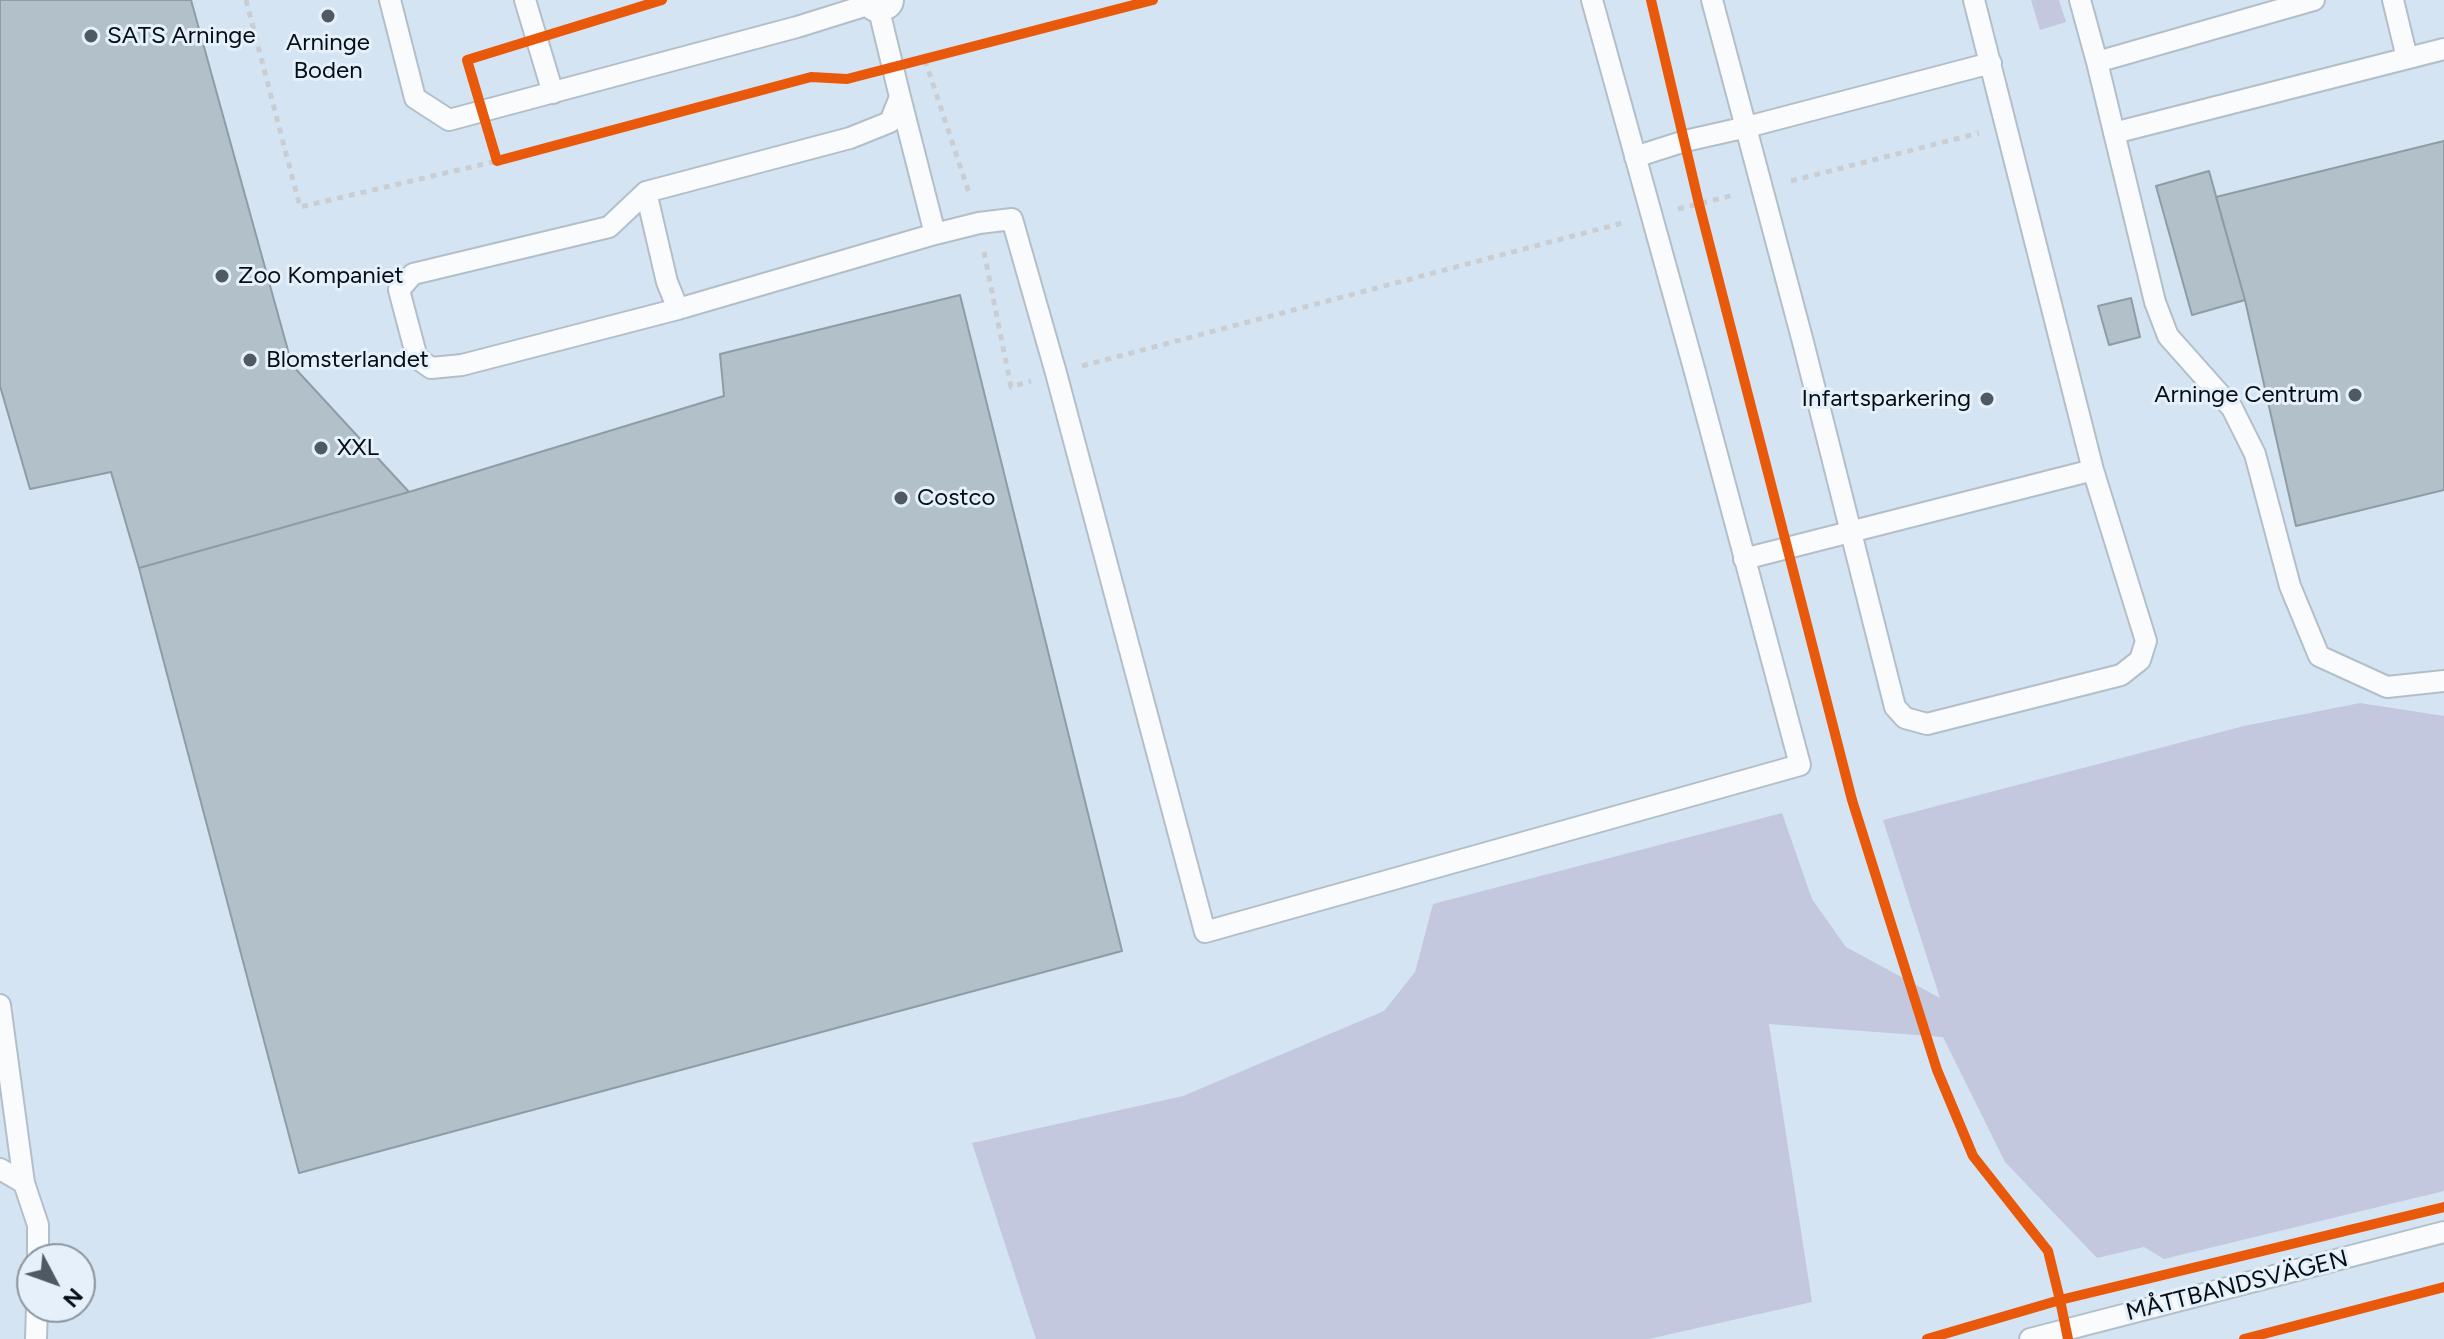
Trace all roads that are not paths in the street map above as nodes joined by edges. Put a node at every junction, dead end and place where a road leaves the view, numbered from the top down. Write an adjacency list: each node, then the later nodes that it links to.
1 (390, 0): 14 (lane)
2 (525, 0): 14 (lane)
3 (1592, 0): 18 (lane)
4 (1712, 0): 16 (lane)
5 (1974, 0): 13 (lane)
6 (2080, 0): 12 (lane)
7 (2314, 0): 12 (lane)
8 (2393, 0): 11 (lane)
9 (879, 1): 14 (lane); 15 (lane)
10 (2444, 49): 11 (lane)
11 (2407, 58): 17 (lane)
12 (2097, 62): 17 (lane)
13 (1991, 63): 16 (lane); 22 (lane)
14 (553, 93)
15 (900, 97): 19 (lane); 20 (lane)
16 (1747, 127): 18 (lane); 23 (lane)
17 (2114, 133): 25 (lane)
18 (1635, 157): 24 (lane)
19 (646, 192): 21 (lane); 21 (lane)
20 (935, 234): 21 (lane); 24 (lane)
21 (678, 309)
22 (2093, 470): 23 (lane); 23 (lane)
23 (1849, 532): 24 (lane)
24 (1744, 559)
25 (2444, 681)
26 (0, 1005): 28 (lane)
27 (0, 1169): 28 (lane)
28 (24, 1183): 30 (lane)
29 (2444, 1232): 31 (lane, MÅTTBANDSVÄGEN)
30 (38, 1243)
31 (2030, 1339)

